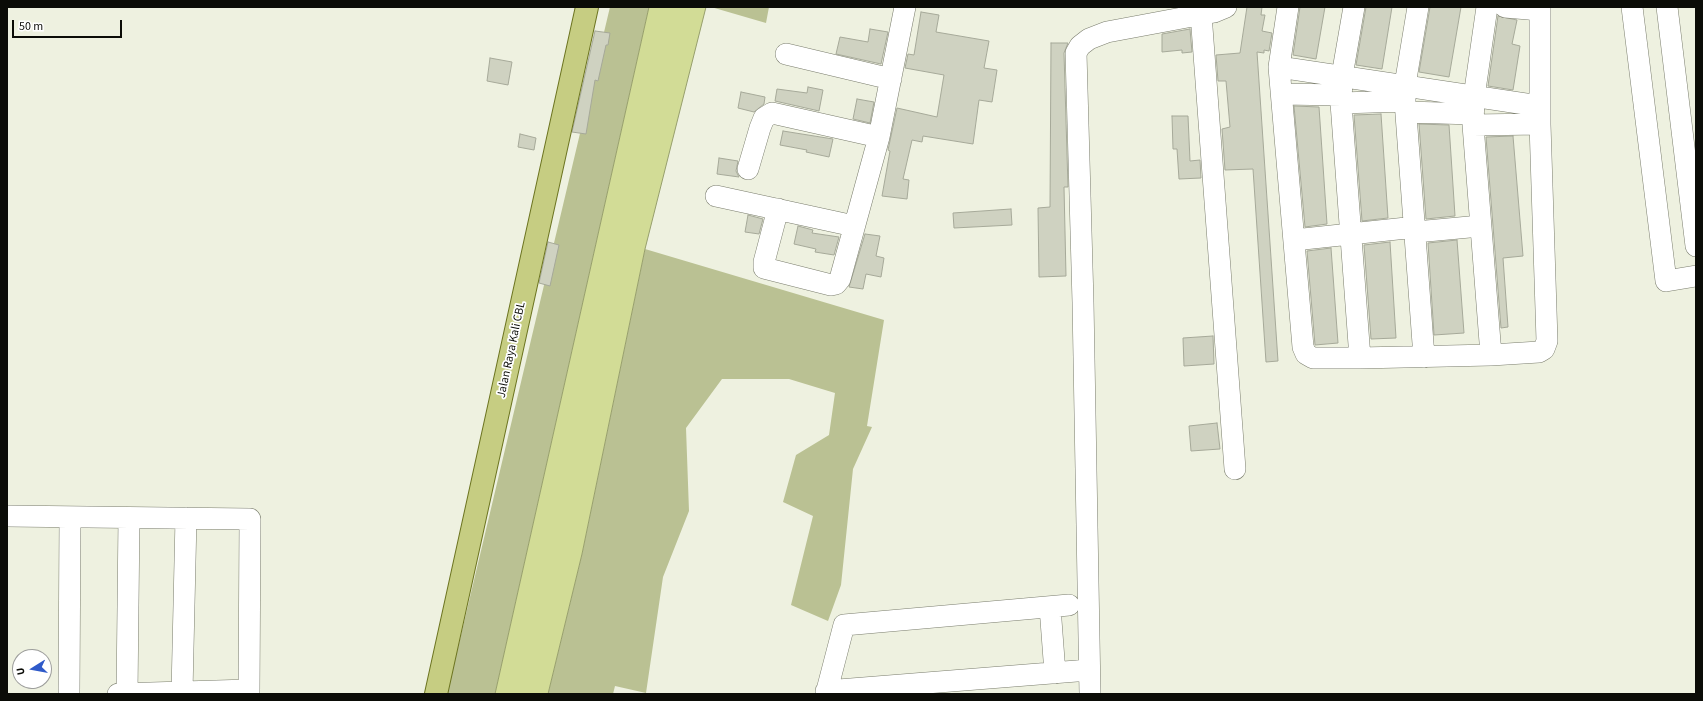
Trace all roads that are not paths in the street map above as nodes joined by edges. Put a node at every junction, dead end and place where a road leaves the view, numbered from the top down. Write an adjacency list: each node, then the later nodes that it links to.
1 (587, 7): 51 (main road, Jalan Raya Kali CBL)
2 (905, 7): 15 (street)
3 (1226, 7): 12 (street)
4 (1288, 7): 14 (street)
5 (1354, 7): 16 (street)
6 (1418, 7): 18 (street)
7 (1486, 7): 19 (street)
8 (1505, 7): 11 (street)
9 (1632, 7): 31 (street)
10 (1667, 7): 30 (street)
11 (1540, 9): 20 (street)
12 (1200, 14): 35 (street); 40 (street)
13 (786, 54): 15 (street)
14 (1279, 67): 16 (street); 17 (street)
15 (891, 79): 21 (street)
16 (1342, 91): 17 (street); 18 (street); 28 (street)
17 (1282, 94): 29 (street)
18 (1406, 100): 19 (street); 19 (street); 27 (street)
19 (1473, 112): 20 (street); 20 (street); 26 (street)
20 (1540, 115): 32 (street)
21 (879, 137): 22 (street); 25 (street)
22 (748, 169)
23 (716, 196): 24 (street)
24 (778, 209): 25 (street); 25 (street)
25 (854, 226)
26 (1480, 226): 27 (street); 32 (street)
27 (1416, 230): 28 (street); 33 (street)
28 (1351, 234): 29 (street); 34 (street)
29 (1294, 240): 34 (street)
30 (1696, 246)
31 (1696, 276)
32 (1491, 355): 33 (street)
33 (1424, 357): 34 (street)
34 (1360, 358)
35 (1235, 469)
36 (7, 516): 37 (street)
37 (70, 517): 38 (street); 48 (street)
38 (129, 518): 39 (street); 50 (street)
39 (186, 518): 45 (street); 46 (street)
40 (1090, 670): 41 (street); 52 (street)
41 (1056, 673): 42 (street); 47 (street)
42 (1024, 685): 43 (street)
43 (956, 688): 44 (street)
44 (888, 690): 47 (street)
45 (182, 692): 46 (street); 50 (street)
46 (249, 692)
47 (826, 692)
48 (69, 694)
49 (118, 694): 50 (street)
50 (127, 694)
51 (436, 694)
52 (1090, 694)

